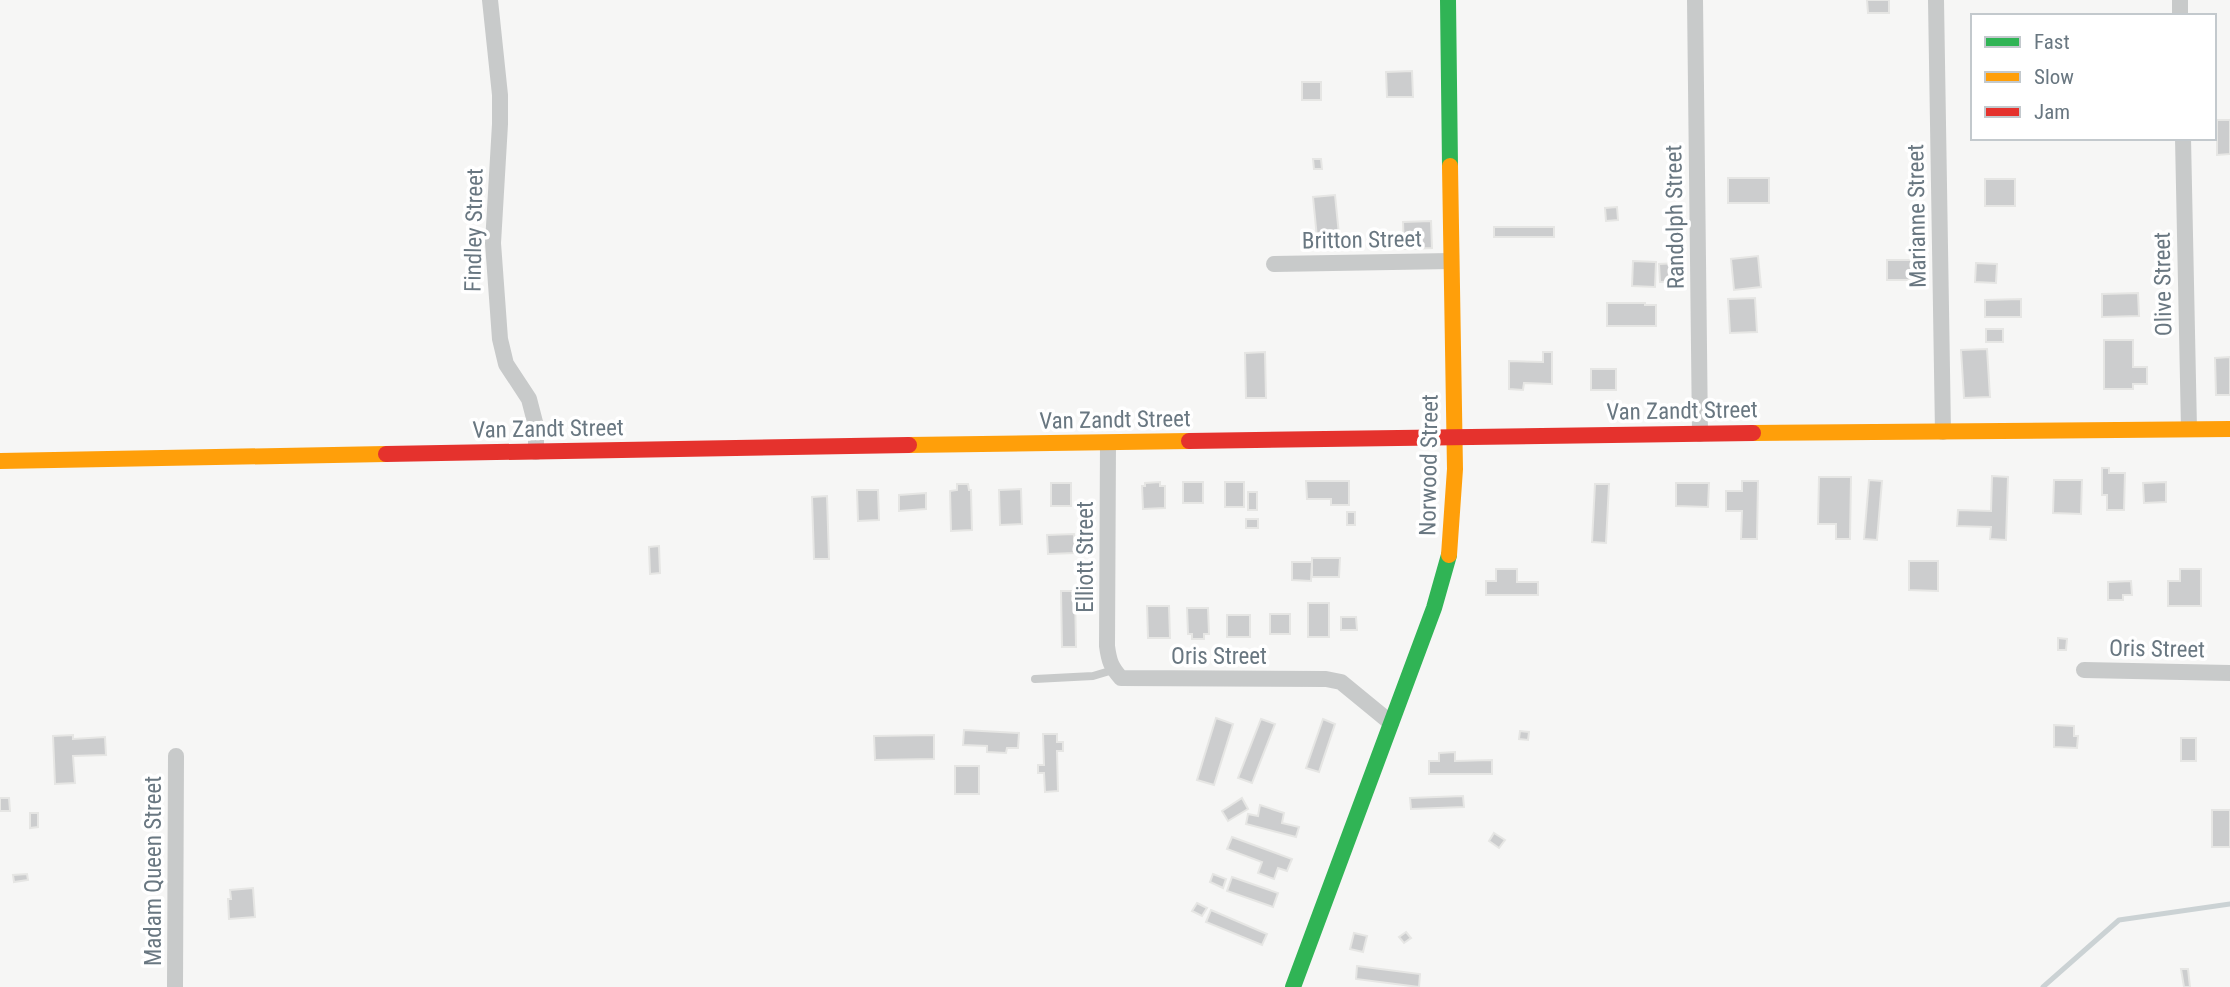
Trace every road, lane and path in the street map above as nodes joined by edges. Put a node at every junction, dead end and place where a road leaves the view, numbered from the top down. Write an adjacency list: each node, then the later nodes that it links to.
1 (490, 0): 14 (street, Findley Street)
2 (1448, 0): 6 (street, Norwood Street)
3 (1695, 0): 11 (street, Randolph Street)
4 (1936, 0): 10 (street, Marianne Street)
5 (2183, 140): 8 (street, Olive Street)
6 (1451, 261): 7 (street, Britton Street); 12 (street, Norwood Street)
7 (1274, 264)
8 (2189, 429): 9 (street, Van Zandt Street); 10 (street, Van Zandt Street)
9 (2230, 429)
10 (1942, 432): 11 (street, Van Zandt Street)
11 (1700, 434): 12 (street, Van Zandt Street)
12 (1454, 436): 13 (street, Van Zandt Street); 20 (street, Norwood Street)
13 (1108, 443): 14 (street, Van Zandt Street); 16 (street, Elliott Street)
14 (536, 452): 15 (street, Van Zandt Street)
15 (0, 461)
16 (1114, 670): 19 (lane, Oris Street); 20 (street, Oris Street)
17 (2084, 670): 18 (street, Oris Street)
18 (2230, 673)
19 (1035, 679)
20 (1391, 723): 23 (street, Norwood Street)
21 (176, 755): 22 (street, Madam Queen Street)
22 (175, 987)
23 (1293, 987)

